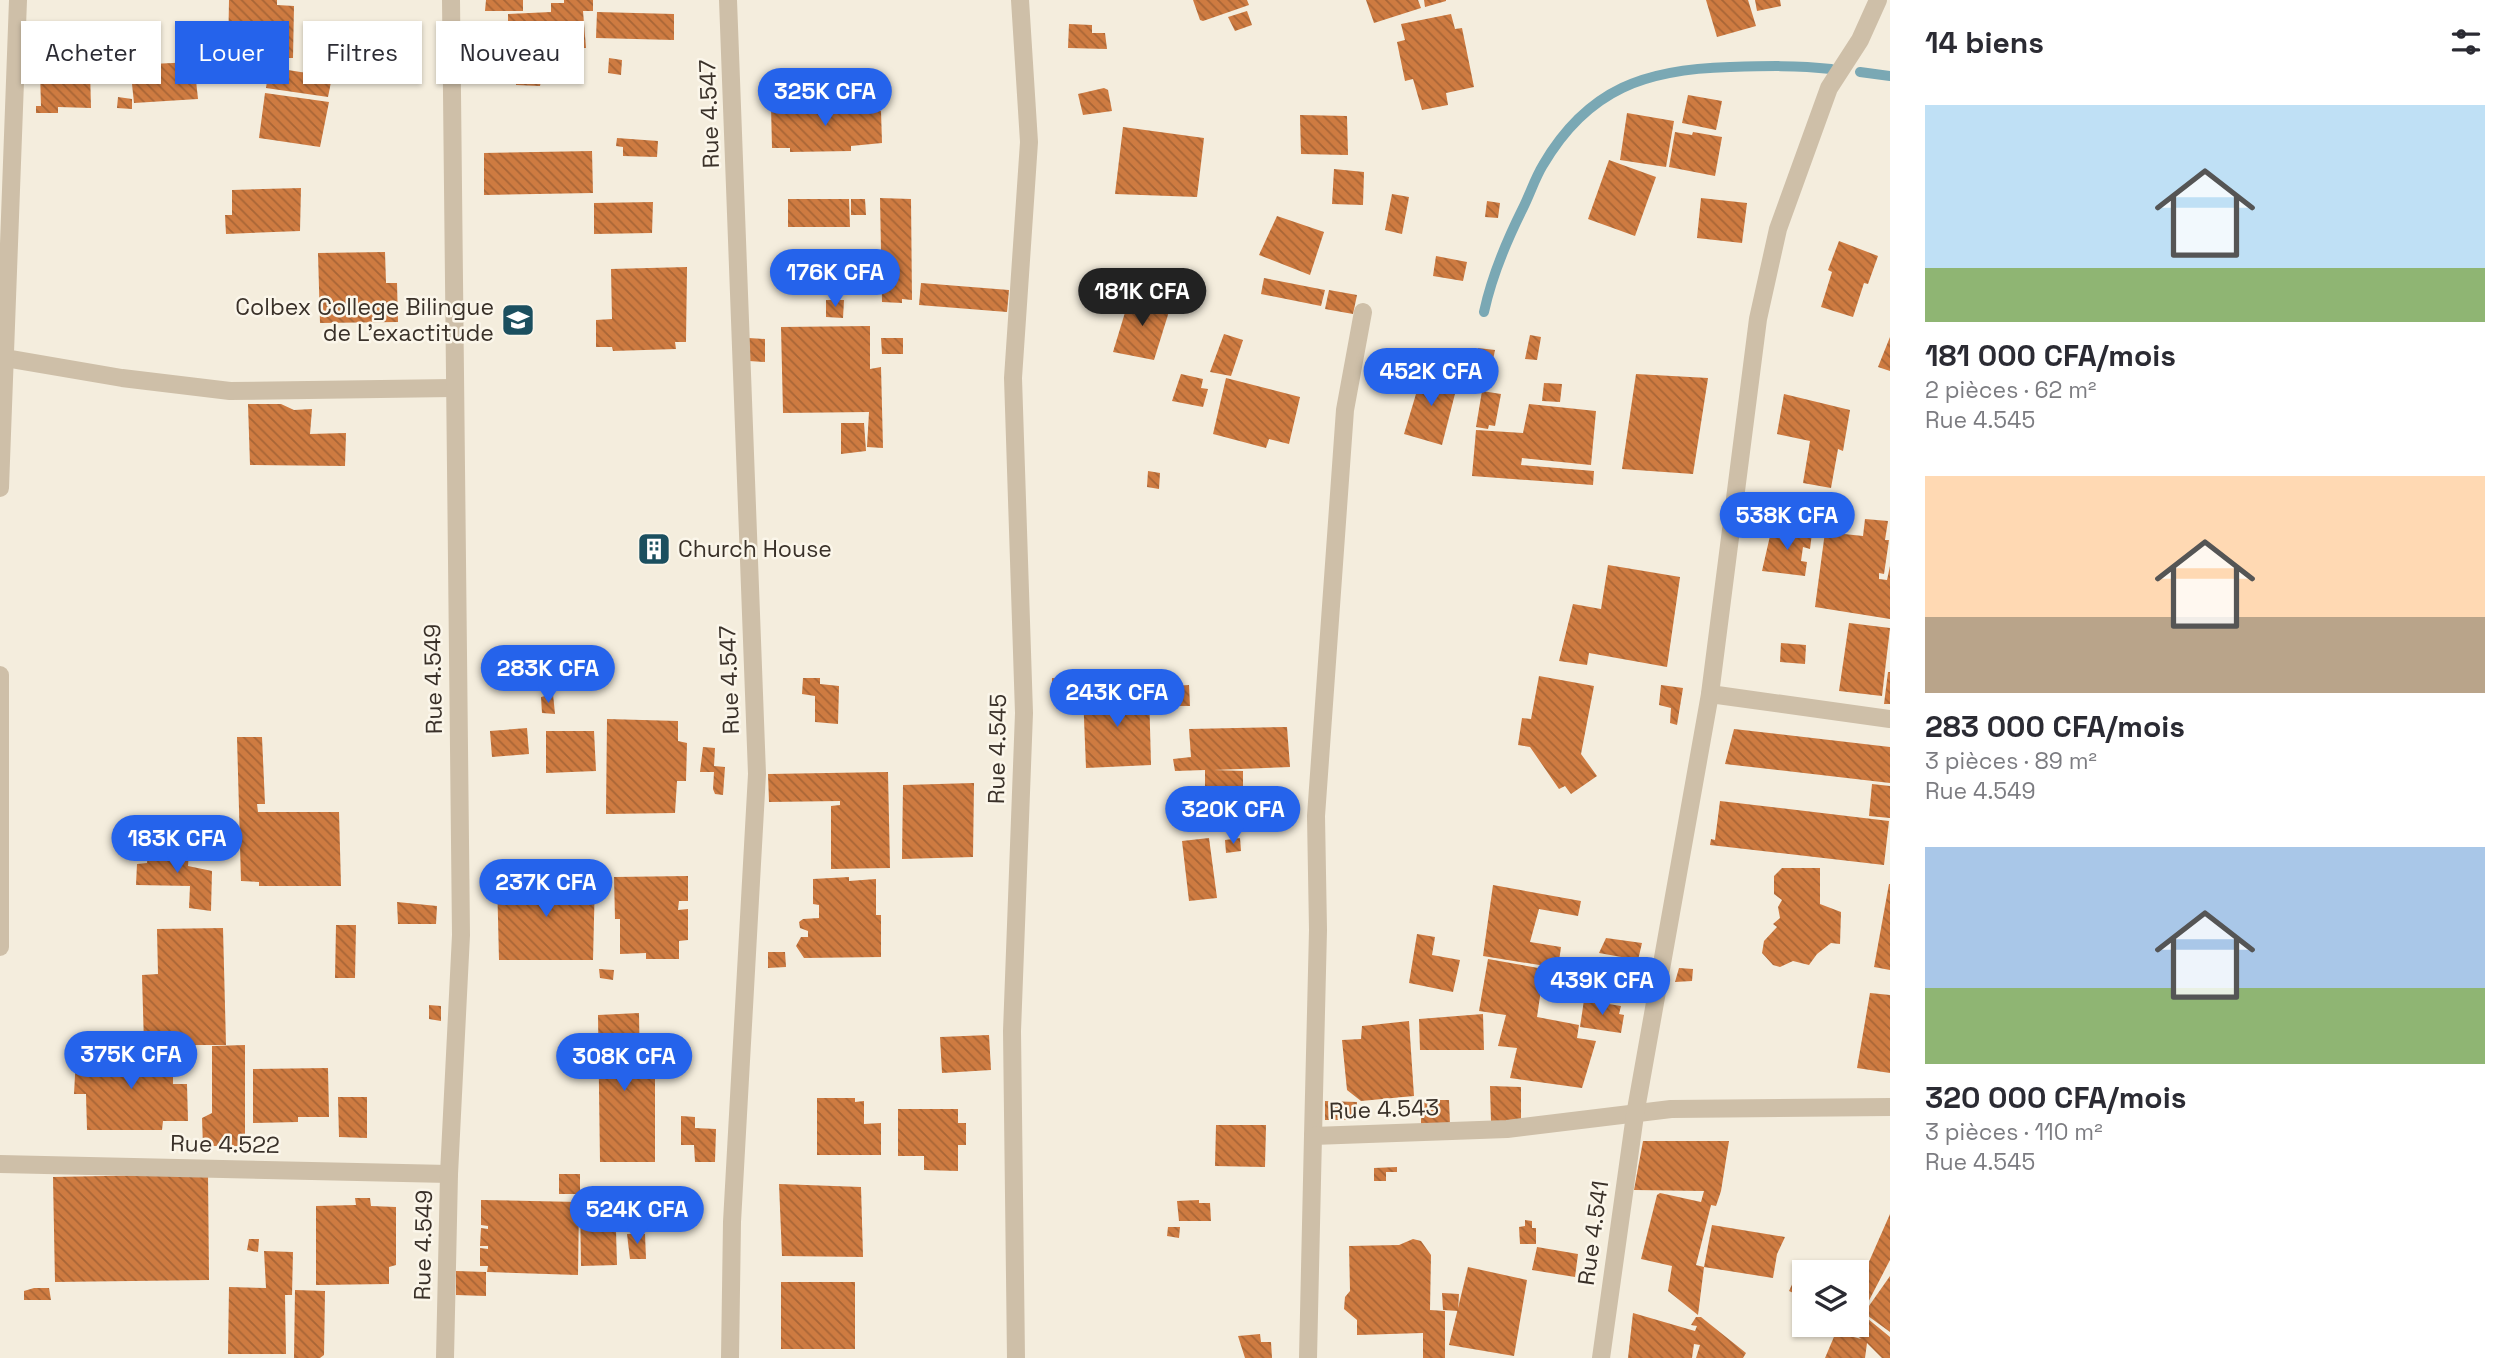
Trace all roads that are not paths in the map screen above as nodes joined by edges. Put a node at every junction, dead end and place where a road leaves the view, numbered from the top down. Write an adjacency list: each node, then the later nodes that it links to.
1 (18, 0): 7 (street)
2 (451, 0): 8 (street, Rue 4.549)
3 (728, 0): 20 (street, Rue 4.547)
4 (1020, 0): 21 (street, Rue 4.545)
5 (1878, 0): 11 (street, Rue 4.541)
6 (1363, 312): 16 (street)
7 (2, 357): 8 (street); 9 (street)
8 (453, 388): 18 (street, Rue 4.549)
9 (0, 488)
10 (0, 676): 13 (street)
11 (1710, 694): 12 (street); 15 (street, Rue 4.541)
12 (1890, 719)
13 (0, 947)
14 (1890, 1107): 15 (street, Rue 4.543)
15 (1635, 1115): 16 (street, Rue 4.543); 23 (street, Rue 4.541)
16 (1314, 1136): 22 (street, Rue 4.543)
17 (0, 1164): 18 (street, Rue 4.522)
18 (449, 1174): 19 (street, Rue 4.549)
19 (445, 1358)
20 (730, 1358)
21 (1016, 1358)
22 (1308, 1358)
23 (1601, 1358)

